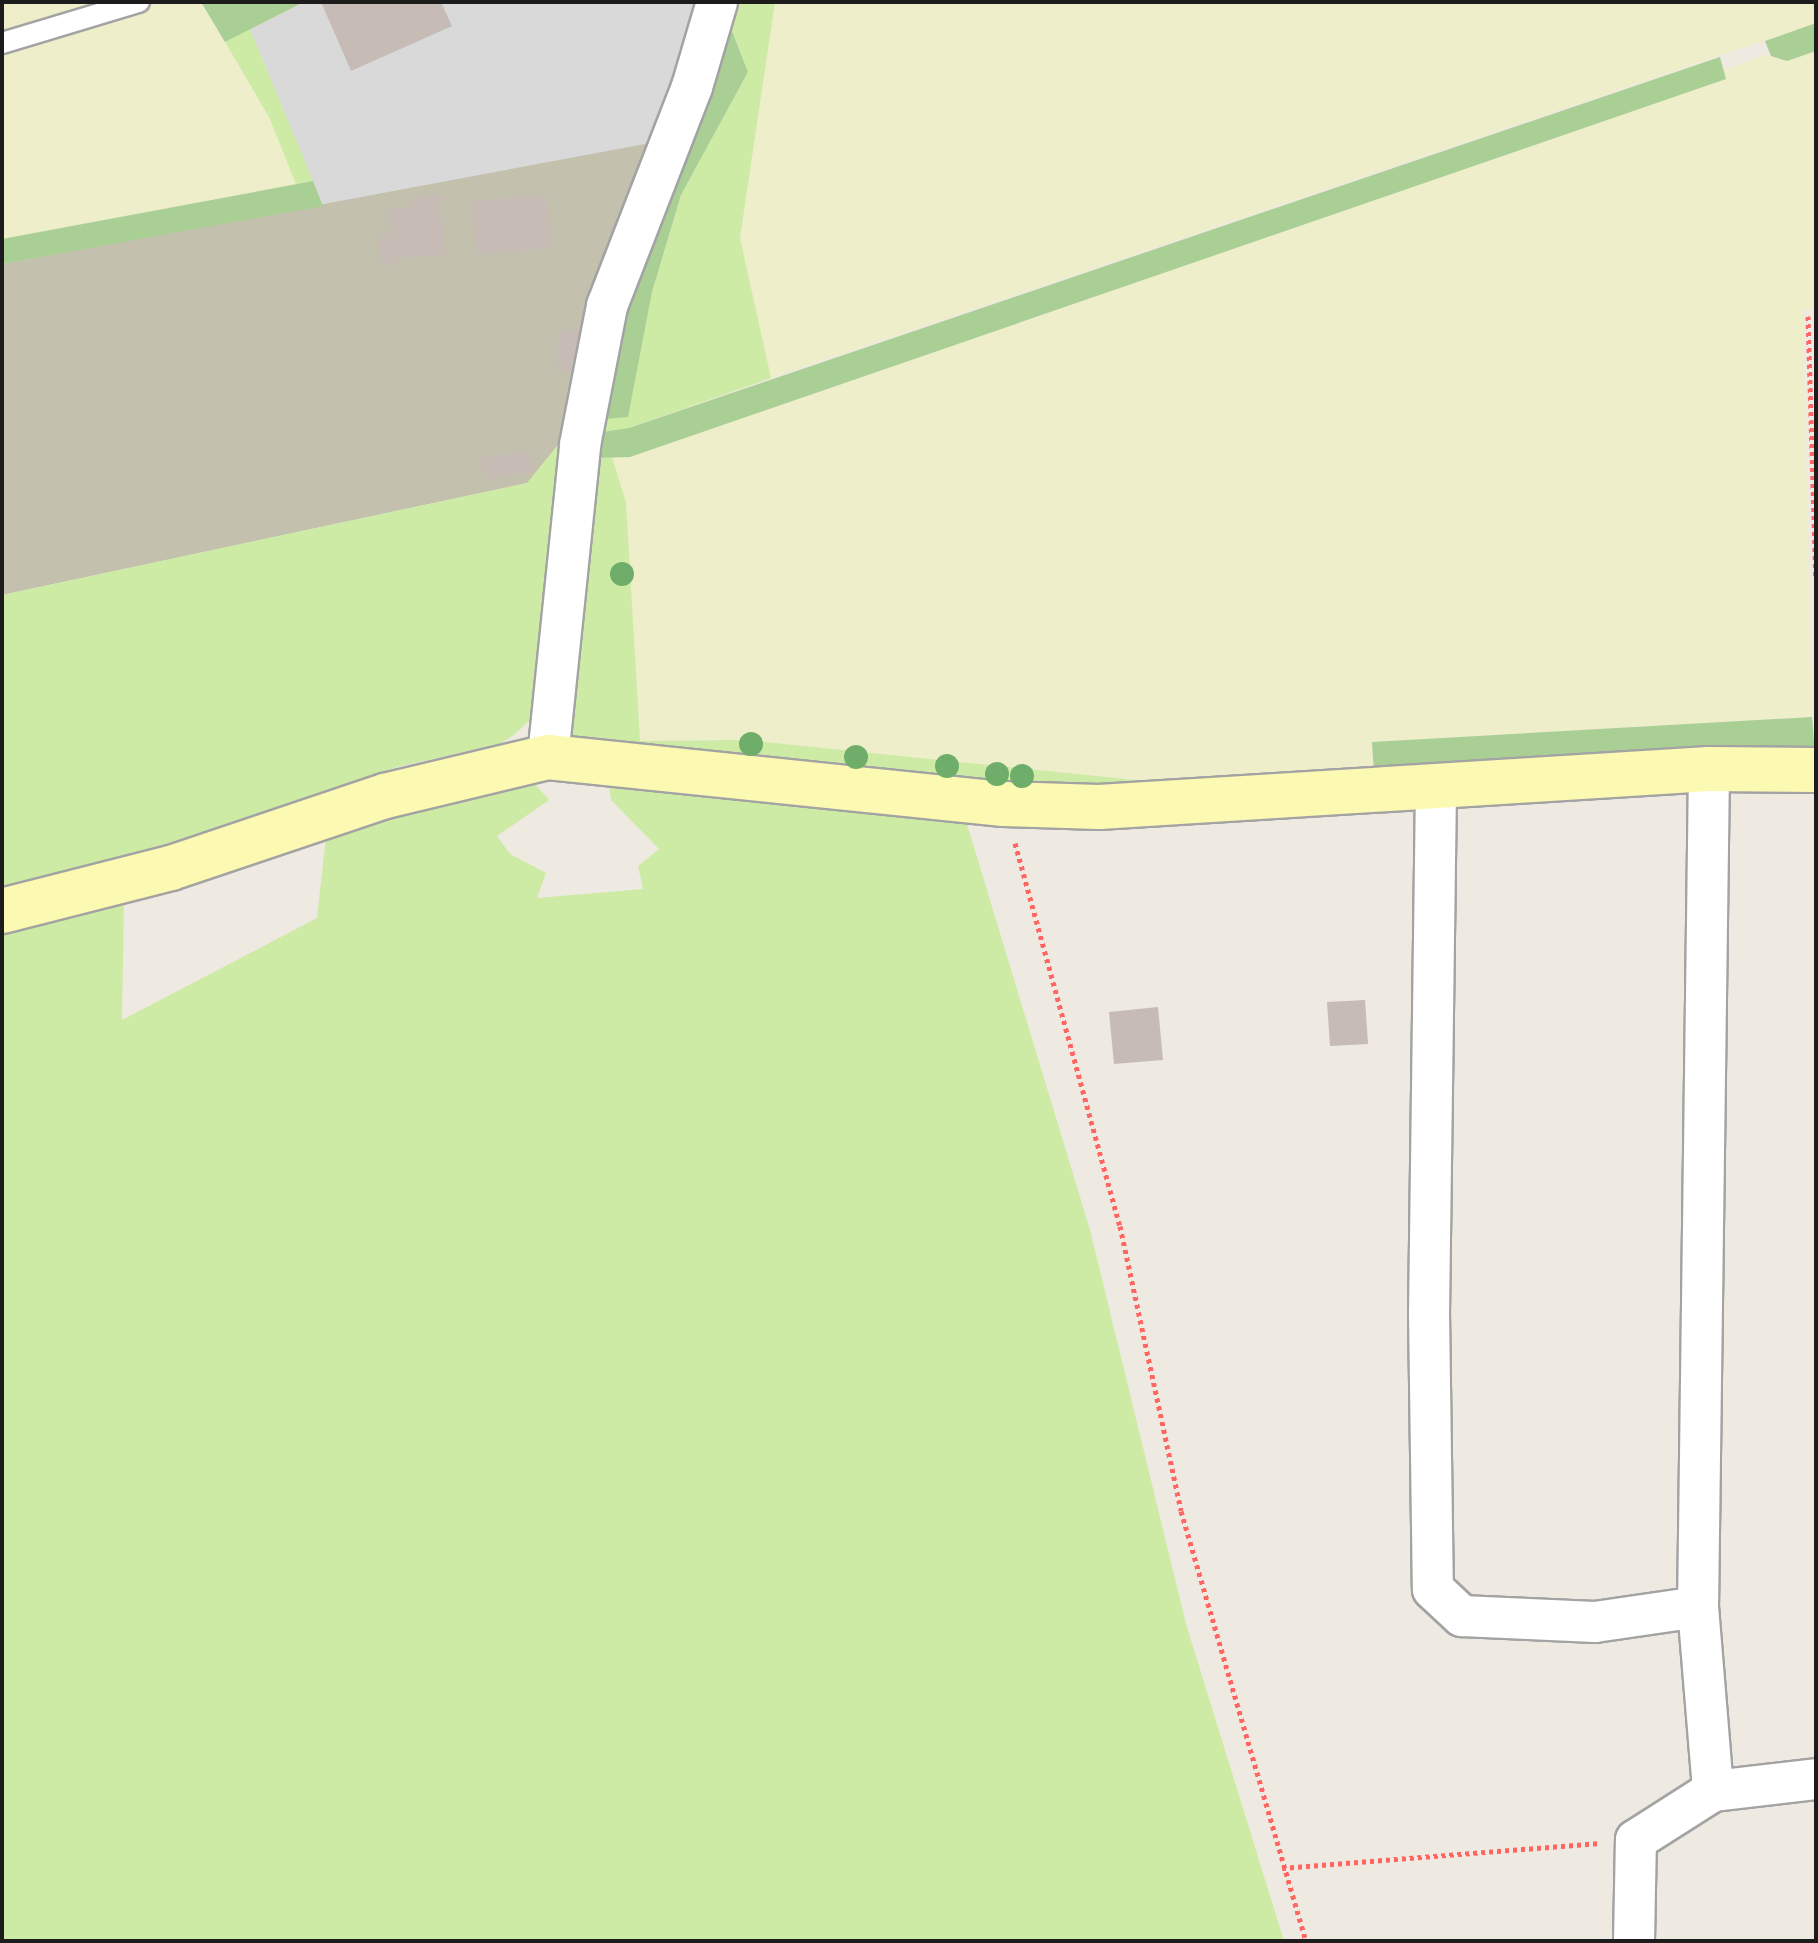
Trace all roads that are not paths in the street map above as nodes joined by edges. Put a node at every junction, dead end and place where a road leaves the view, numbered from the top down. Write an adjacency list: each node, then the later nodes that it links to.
1 (139, 2): 3 (lane)
2 (717, 2): 4 (street)
3 (2, 43)
4 (548, 757): 7 (street); 8 (street)
5 (1709, 769): 6 (street); 7 (street); 9 (street)
6 (1816, 770)
7 (1436, 787): 9 (street)
8 (2, 911)
9 (1698, 1607): 11 (street)
10 (1816, 1779): 11 (street)
11 (1713, 1791): 12 (street)
12 (1634, 1941)

